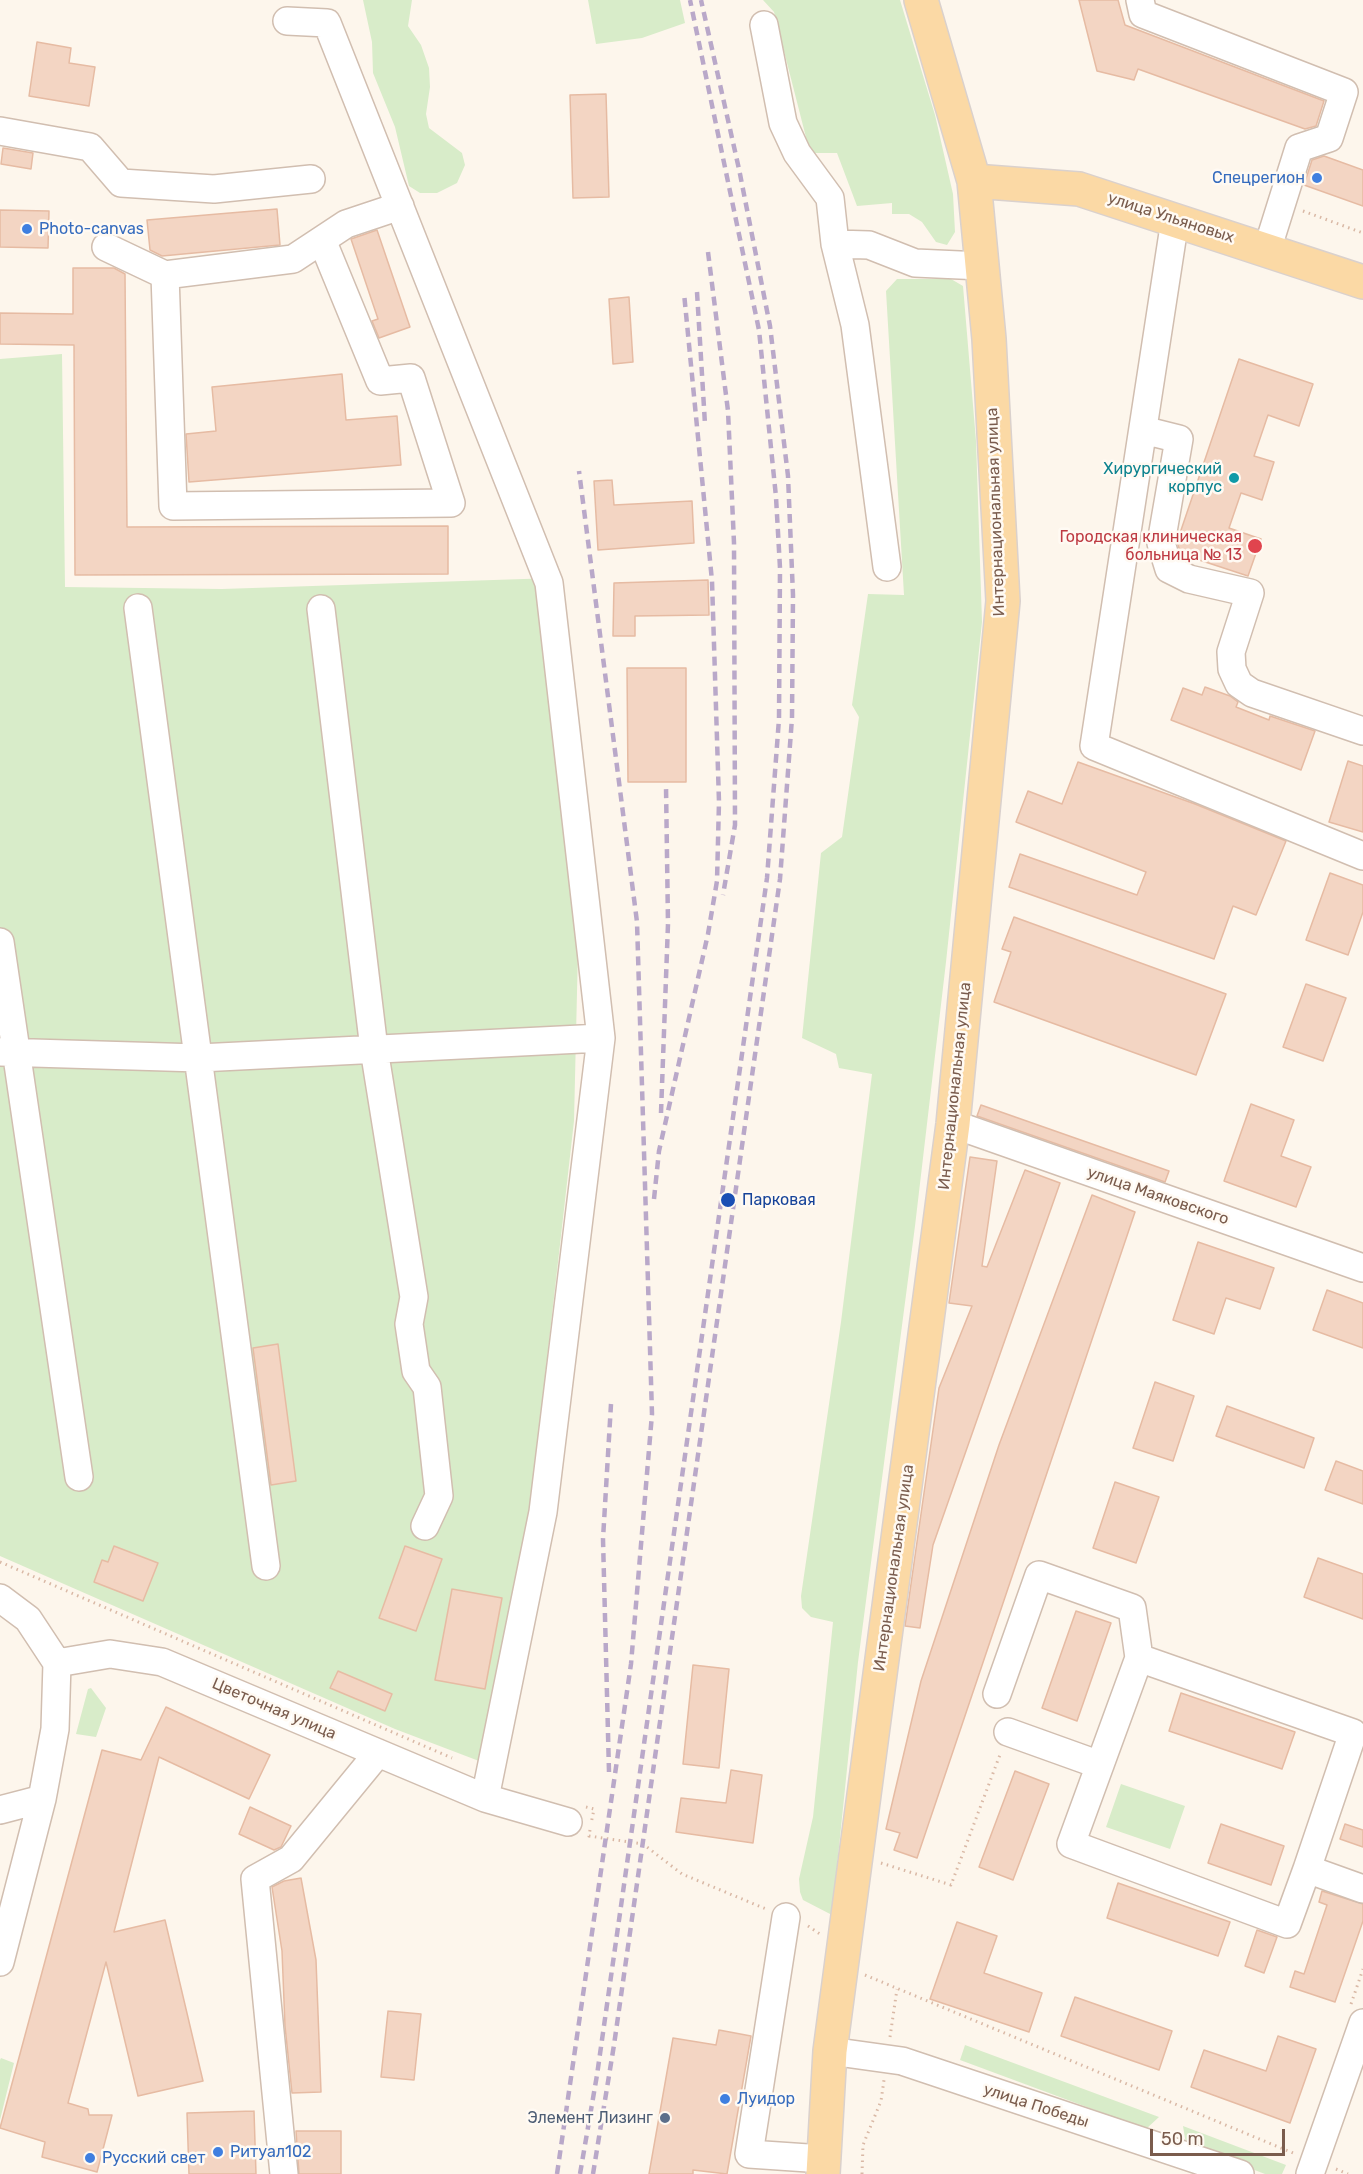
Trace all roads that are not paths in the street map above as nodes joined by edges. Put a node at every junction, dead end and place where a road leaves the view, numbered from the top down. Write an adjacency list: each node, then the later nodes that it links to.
1 (921, 0): 7 (main road, Интернациональная улица)
2 (1140, 0): 13 (street)
3 (287, 21): 8 (street)
4 (764, 25): 11 (street)
5 (0, 131): 6 (street)
6 (311, 179)
7 (974, 181): 9 (main road, улица Ульяновых); 14 (main road, Интернациональная улица)
8 (400, 206): 10 (street); 24 (street)
9 (1175, 220): 13 (main road, улица Ульяновых); 17 (street)
10 (322, 240): 15 (street); 15 (street)
11 (835, 244): 14 (street); 18 (street)
12 (106, 247): 15 (street)
13 (1267, 250): 16 (main road, улица Ульяновых)
14 (982, 266): 28 (main road, Интернациональная улица)
15 (165, 275)
16 (1363, 282)
17 (1143, 430): 21 (street); 22 (street)
18 (888, 567)
19 (138, 608): 27 (street)
20 (321, 609): 25 (street)
21 (1363, 731)
22 (1363, 856)
23 (0, 942): 26 (street)
24 (601, 1038): 25 (street); 40 (street)
25 (374, 1049): 27 (street); 31 (street)
26 (8, 1053): 27 (street); 30 (street)
27 (199, 1058): 32 (street)
28 (953, 1124): 29 (street, улица Маяковского); 50 (main road, Интернациональная улица)
29 (1363, 1268)
30 (79, 1477)
31 (424, 1526)
32 (266, 1566)
33 (0, 1598): 35 (street)
34 (1139, 1658): 36 (street); 39 (street); 44 (street)
35 (57, 1663): 38 (street, Цветочная улица); 41 (street)
36 (997, 1694)
37 (1008, 1732): 39 (street)
38 (378, 1753): 40 (street, Цветочная улица); 53 (street)
39 (1100, 1765): 44 (street)
40 (485, 1798): 43 (street, Цветочная улица)
41 (42, 1799): 42 (street); 47 (street)
42 (0, 1810)
43 (568, 1822)
44 (1307, 1869): 45 (street)
45 (1363, 1889)
46 (786, 1917): 51 (street)
47 (3, 1931): 48 (street)
48 (0, 1962)
49 (1363, 2023): 52 (street)
50 (830, 2051): 51 (main road, Интернациональная улица); 54 (street, улица Победы)
51 (823, 2167)
52 (1312, 2168)
53 (284, 2174)
54 (1240, 2174)

